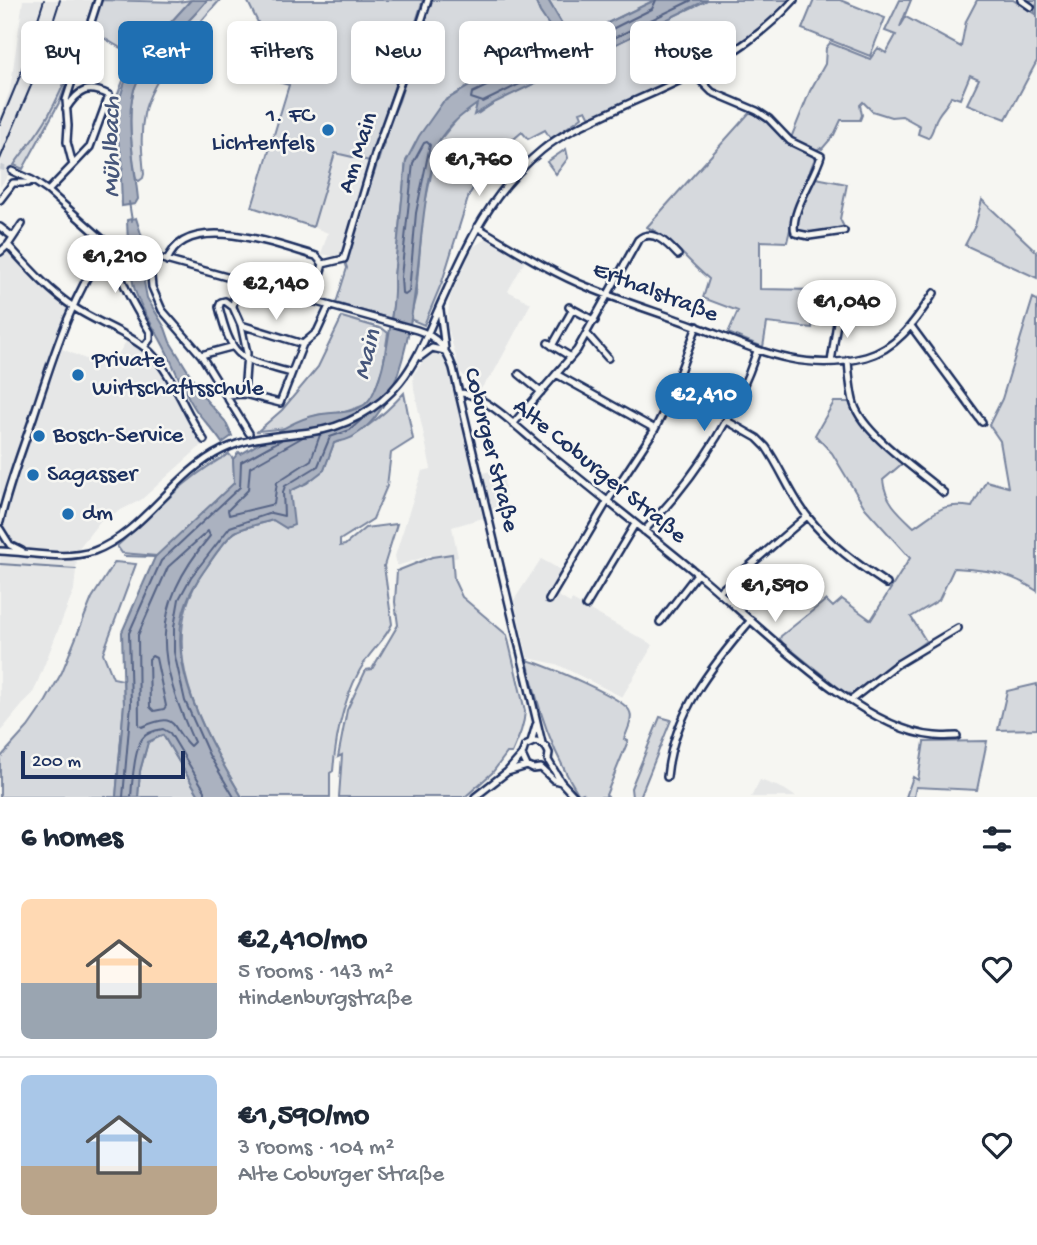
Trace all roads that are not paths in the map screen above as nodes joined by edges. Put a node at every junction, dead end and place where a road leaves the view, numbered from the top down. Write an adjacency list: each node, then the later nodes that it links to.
1 (99, 0): 9 (street)
2 (428, 0): 26 (street, Am Main)
3 (794, 0): 6 (street)
4 (1021, 0): 5 (street)
5 (1031, 6)
6 (736, 50)
7 (673, 84): 17 (street)
8 (704, 84): 18 (street)
9 (66, 110): 10 (street); 10 (street)
10 (73, 165): 13 (street)
11 (12, 171): 12 (street, Coburger Straße)
12 (32, 180): 13 (street, Coburger Straße); 14 (street)
13 (48, 191): 21 (street, Coburger Straße)
14 (0, 200)
15 (22, 224): 19 (street)
16 (0, 227): 19 (street)
17 (477, 227): 29 (street, Erthalstraße); 34 (street)
18 (844, 231)
19 (13, 237): 20 (street)
20 (8, 245): 22 (street); 31 (street)
21 (112, 245): 23 (street, Coburger Straße); 31 (street); 43 (street)
22 (0, 251)
23 (147, 255): 25 (street, Coburger Straße); 47 (street)
24 (678, 255): 29 (street)
25 (167, 261): 26 (street); 27 (street, Coburger Straße)
26 (323, 264): 30 (street)
27 (237, 281): 30 (street, Coburger Straße); 33 (street)
28 (934, 293): 38 (street, Erthalstraße)
29 (609, 295): 36 (street); 39 (street, Erthalstraße)
30 (312, 302): 32 (street, Coburger Straße)
31 (72, 306): 43 (street); 70 (street)
32 (330, 306): 40 (street, Coburger Straße); 42 (street)
33 (233, 307): 37 (street); 44 (street)
34 (439, 307): 40 (street); 46 (street)
35 (838, 316): 53 (street)
36 (594, 321): 41 (street); 48 (street)
37 (241, 326): 42 (street); 50 (street)
38 (911, 326): 51 (street, Erthalstraße); 62 (street)
39 (697, 327): 45 (street, Erthalstraße); 64 (street)
40 (428, 334): 46 (street, Coburger Straße); 52 (street)
41 (587, 334): 48 (street); 49 (street)
42 (303, 344): 54 (street)
43 (144, 347): 66 (street)
44 (231, 347): 47 (street); 50 (street)
45 (757, 351): 53 (street, Erthalstraße); 61 (street)
46 (446, 352): 52 (street); 58 (street, Coburger Straße)
47 (201, 355): 60 (street)
48 (571, 357): 56 (street)
49 (608, 358)
50 (246, 360): 54 (street); 59 (street)
51 (848, 360): 53 (street, Erthalstraße); 67 (street)
52 (415, 361): 75 (street)
53 (831, 362)
54 (291, 373): 59 (street)
55 (519, 374): 57 (street)
56 (556, 374): 57 (street); 64 (street)
57 (541, 392): 63 (street)
58 (459, 393): 63 (street, Alte Coburger Straße); 85 (street, Coburger Straße)
59 (244, 394): 60 (street)
60 (226, 395): 65 (street)
61 (727, 421): 69 (street); 73 (street)
62 (982, 422)
63 (513, 424): 68 (street, Alte Coburger Straße)
64 (655, 429): 68 (street)
65 (249, 433)
66 (204, 440)
67 (944, 493)
68 (607, 502): 71 (street, Alte Coburger Straße); 79 (street)
69 (807, 516): 77 (street); 78 (street)
70 (0, 522)
71 (635, 524): 73 (street, Alte Coburger Straße); 80 (street)
72 (0, 529): 75 (street)
73 (644, 531): 76 (street, Alte Coburger Straße)
74 (0, 551): 75 (street)
75 (24, 552)
76 (697, 574): 78 (street, Alte Coburger Straße); 82 (street)
77 (887, 584)
78 (719, 592): 81 (street, Alte Coburger Straße)
79 (549, 600)
80 (586, 606)
81 (751, 620): 84 (street, Alte Coburger Straße); 94 (street)
82 (660, 622)
83 (958, 628): 84 (street)
84 (851, 701): 86 (street, Alte Coburger Straße)
85 (536, 725): 87 (street); 88 (street, Coburger Straße)
86 (957, 736)
87 (531, 742): 88 (street); 89 (street)
88 (543, 744): 90 (street)
89 (522, 755): 91 (street); 93 (street)
90 (548, 760): 92 (street); 95 (street)
91 (527, 766): 92 (street); 93 (street)
92 (541, 768): 95 (street)
93 (507, 772): 96 (street)
94 (667, 777)
95 (561, 782): 97 (street)
96 (475, 797)
97 (575, 797)

